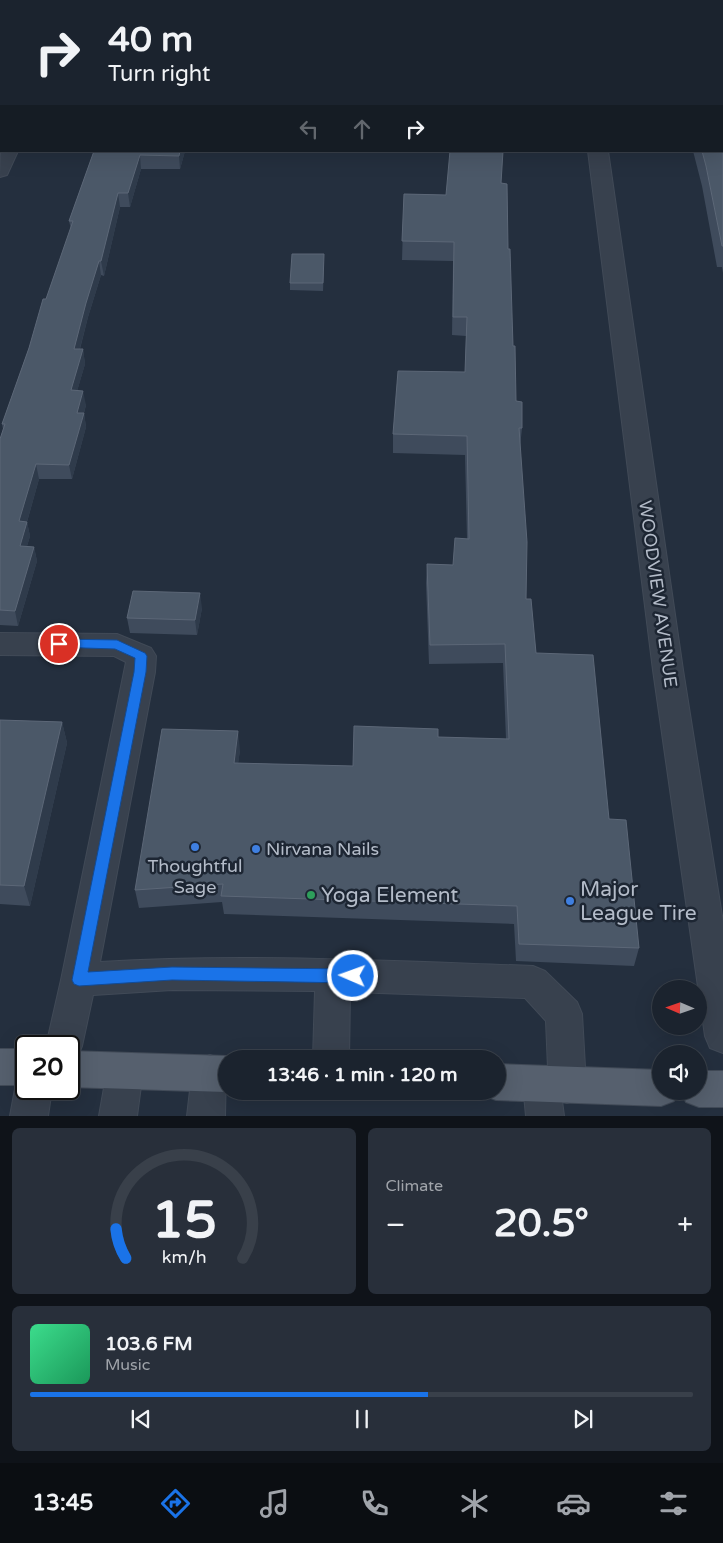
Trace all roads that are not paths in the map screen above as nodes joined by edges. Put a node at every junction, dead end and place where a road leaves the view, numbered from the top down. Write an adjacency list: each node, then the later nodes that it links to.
1 (8, 152): 3 (street)
2 (598, 152): 8 (street, WOODVIEW AVENUE)
3 (0, 171)
4 (0, 644): 6 (street)
5 (333, 975): 6 (street); 9 (street); 19 (street)
6 (79, 980): 7 (street)
7 (66, 1035)
8 (723, 1036)
9 (331, 1050)
10 (0, 1066): 11 (main road)
11 (15, 1067)
12 (80, 1069): 13 (main road)
13 (125, 1071): 14 (main road); 22 (street)
14 (218, 1073): 23 (street)
15 (506, 1084): 19 (main road)
16 (652, 1089): 19 (main road)
17 (707, 1089): 18 (main road)
18 (723, 1089)
19 (551, 1095)
20 (32, 1100): 21 (street)
21 (29, 1116)
22 (118, 1116)
23 (206, 1116)

